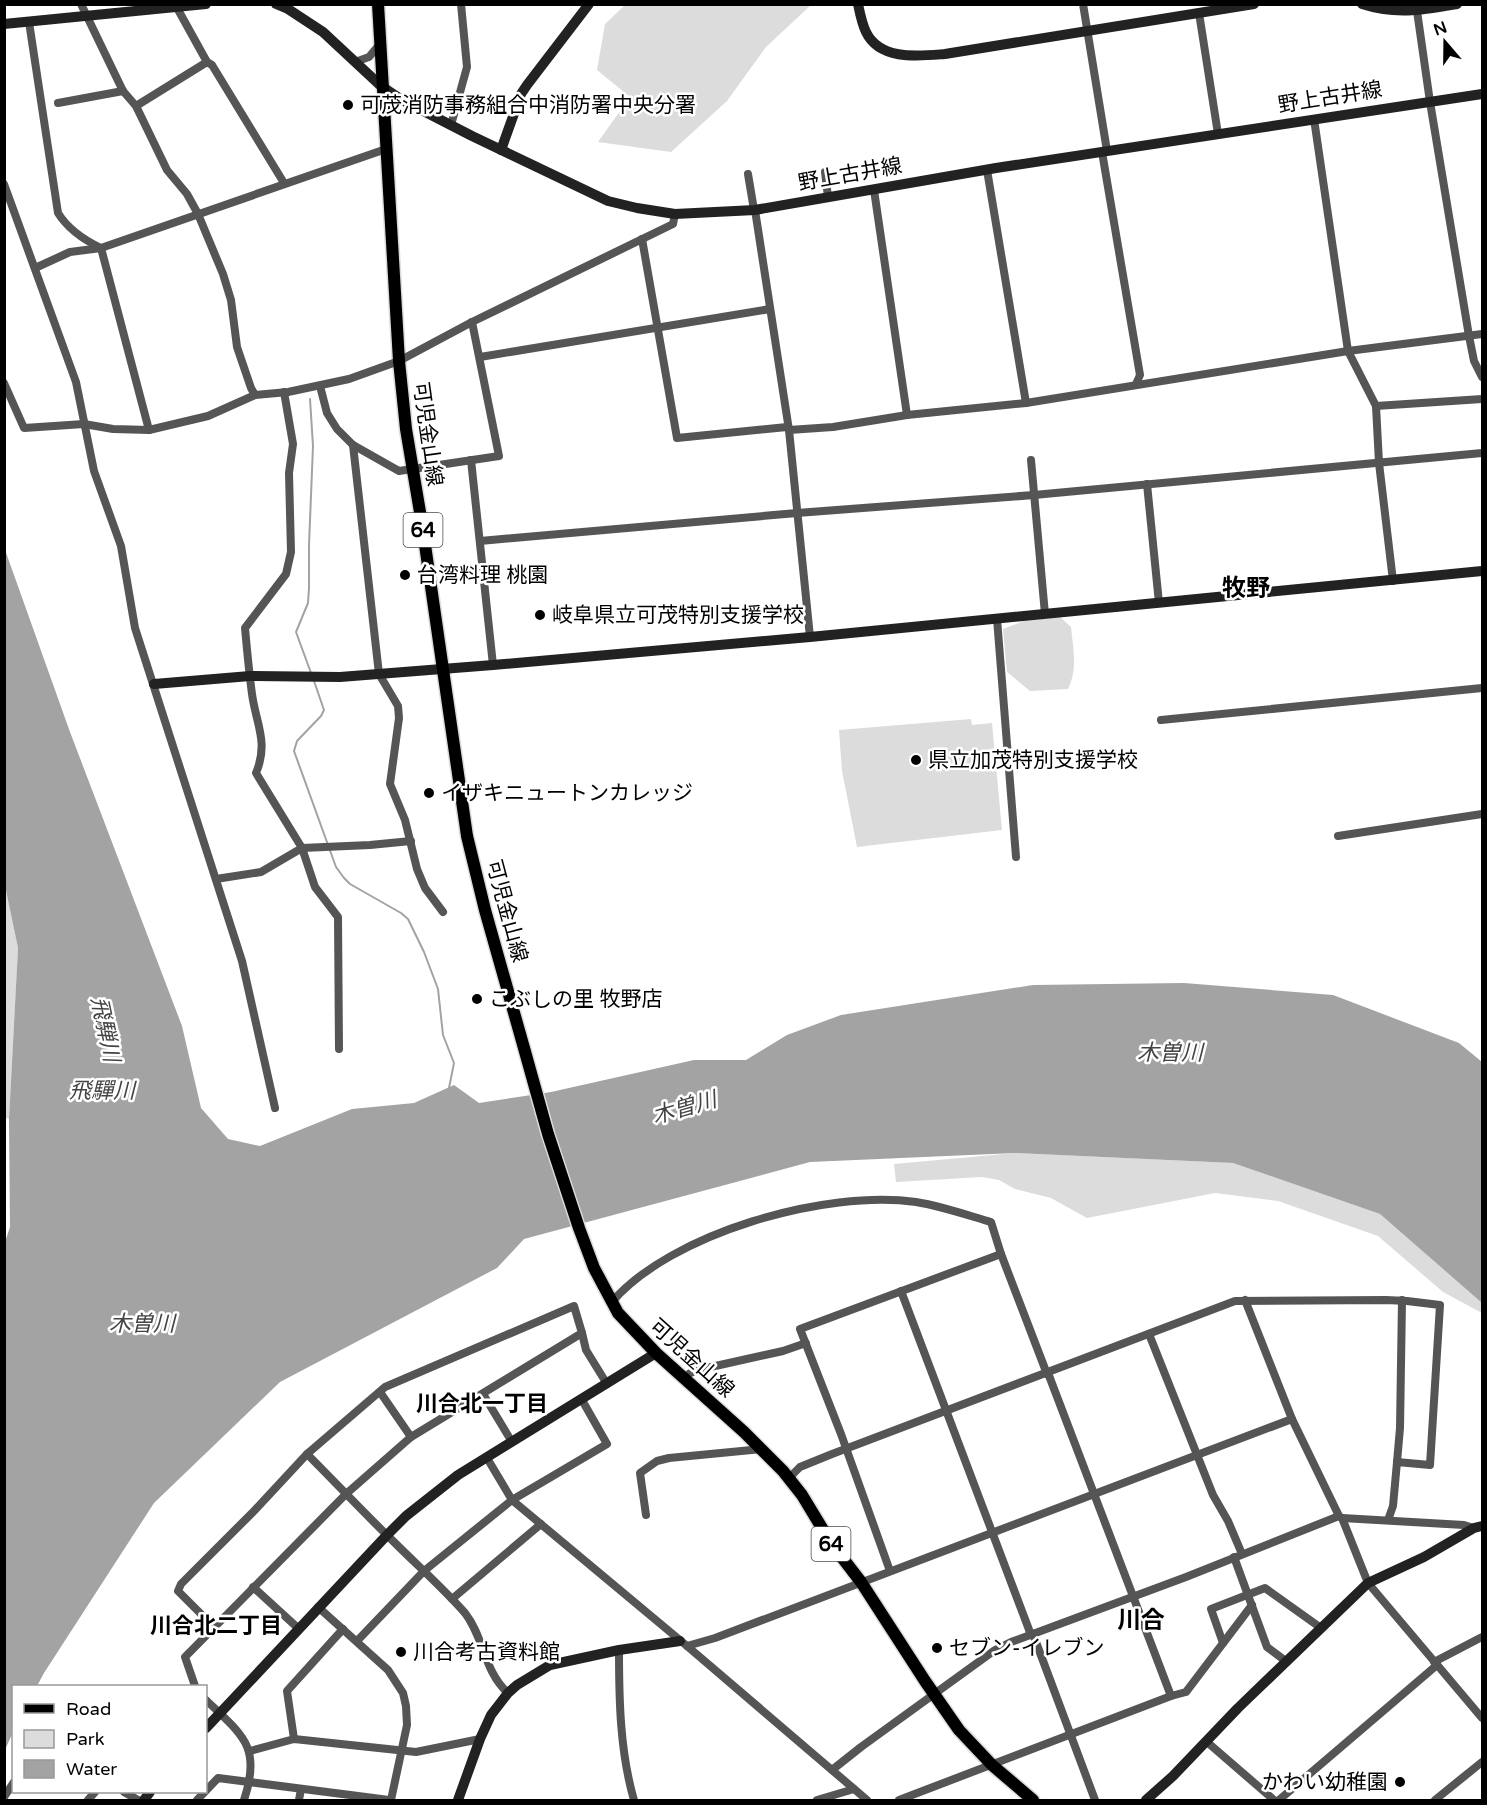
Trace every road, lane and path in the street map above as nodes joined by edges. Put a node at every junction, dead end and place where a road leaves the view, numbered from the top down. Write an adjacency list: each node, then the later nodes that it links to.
1 (81, 4): 15 (street)
2 (206, 4): 12 (street)
3 (276, 4): 21 (street, 野上古井線)
4 (378, 4): 19 (main road, 可児金山線 / 64)
5 (461, 4): 29 (street)
6 (589, 4): 32 (street)
7 (858, 4): 18 (street)
8 (1083, 4): 18 (street)
9 (1254, 4): 14 (street)
10 (1362, 4): 13 (street)
11 (1457, 4): 13 (street)
12 (176, 6): 15 (street); 20 (street)
13 (1417, 7): 25 (street)
14 (1199, 13): 18 (street); 30 (street)
15 (85, 16): 16 (street); 23 (street)
16 (29, 22): 17 (street); 45 (street)
17 (4, 24)
18 (1087, 30): 33 (street)
19 (380, 45): 21 (street); 22 (main road, 可児金山線 / 64)
20 (207, 62): 27 (street); 37 (street)
21 (355, 62): 22 (street, 野上古井線)
22 (381, 86): 29 (street, 野上古井線); 31 (main road, 可児金山線 / 64)
23 (123, 91): 26 (street); 27 (street)
24 (1482, 94): 25 (street, 野上古井線)
25 (1430, 102): 28 (street, 野上古井線); 51 (street)
26 (58, 103)
27 (136, 106): 42 (street)
28 (1314, 119): 30 (street, 野上古井線); 52 (street)
29 (452, 125): 32 (street, 野上古井線)
30 (1218, 134): 33 (street, 野上古井線)
31 (386, 149): 37 (street); 54 (main road, 可児金山線 / 64)
32 (501, 150): 43 (street, 野上古井線)
33 (1104, 151): 34 (street, 野上古井線); 57 (street)
34 (987, 170): 39 (street, 野上古井線); 62 (street)
35 (825, 172): 40 (street)
36 (748, 174): 41 (street)
37 (284, 183): 42 (street)
38 (4, 184): 46 (street)
39 (874, 190): 40 (street, 野上古井線); 64 (street)
40 (828, 197): 41 (street, 野上古井線)
41 (755, 210): 43 (street, 野上古井線); 47 (street)
42 (198, 214): 45 (street); 60 (street)
43 (675, 214): 44 (street)
44 (642, 239): 48 (street); 49 (street)
45 (101, 249): 46 (street); 67 (street)
46 (35, 268): 65 (street)
47 (770, 309): 49 (street); 66 (street)
48 (471, 322): 53 (street); 54 (street)
49 (659, 329): 53 (street); 66 (street)
50 (1482, 334): 51 (street)
51 (1469, 336): 52 (street); 55 (street)
52 (1348, 351): 57 (street); 63 (street)
53 (480, 357): 70 (street)
54 (399, 361): 58 (street); 73 (main road, 可児金山線 / 64)
55 (1482, 378)
56 (4, 383): 65 (street)
57 (1136, 384): 62 (street)
58 (320, 386): 59 (street); 68 (street)
59 (284, 392): 60 (street); 87 (street)
60 (255, 395): 67 (street)
61 (1482, 399): 63 (street)
62 (1026, 403): 64 (street)
63 (1376, 406): 72 (street)
64 (907, 415): 66 (street)
65 (84, 424): 67 (street); 88 (street)
66 (788, 428): 76 (street)
67 (149, 430)
68 (353, 444): 73 (street); 86 (street)
69 (1482, 453): 72 (street)
70 (471, 460): 73 (street); 77 (street)
71 (1031, 460): 75 (street)
72 (1379, 463): 74 (street); 79 (street)
73 (412, 470): 85 (main road, 可児金山線 / 64)
74 (1147, 484): 75 (street); 80 (street)
75 (1034, 495): 76 (street); 81 (street)
76 (797, 513): 77 (street); 83 (street)
77 (480, 541): 84 (street)
78 (1482, 571): 79 (street)
79 (1393, 580): 80 (street)
80 (1160, 603): 81 (street)
81 (1045, 614): 82 (street)
82 (997, 619): 83 (street); 95 (street)
83 (810, 637): 84 (street)
84 (493, 665): 85 (street)
85 (442, 668): 86 (street); 104 (main road, 可児金山線 / 64)
86 (379, 674): 87 (street); 93 (street)
87 (250, 676): 88 (street); 94 (street)
88 (154, 684): 96 (street)
89 (1482, 688): 90 (street)
90 (1161, 720)
91 (1482, 814): 92 (street)
92 (1338, 836)
93 (411, 841): 94 (street); 97 (street)
94 (302, 848): 96 (street); 98 (street)
95 (1016, 857)
96 (216, 879): 99 (street)
97 (443, 912)
98 (339, 1049)
99 (275, 1108)
100 (1001, 1254): 101 (street); 104 (street); 109 (street)
101 (901, 1292): 107 (street); 115 (street)
102 (1245, 1300): 103 (street); 106 (street); 116 (street)
103 (1402, 1300): 124 (street); 124 (street)
104 (611, 1303): 108 (main road, 可児金山線 / 64)
105 (582, 1333): 111 (street); 112 (street); 113 (street)
106 (1149, 1334): 109 (street); 122 (street)
107 (806, 1343): 110 (street); 120 (street)
108 (656, 1353): 110 (main road, 可児金山線 / 64); 111 (street)
109 (1048, 1373): 115 (street); 127 (street)
110 (685, 1378): 119 (main road, 可児金山線 / 64)
111 (607, 1384): 114 (street)
112 (380, 1392): 117 (street); 121 (street)
113 (483, 1394): 117 (street); 118 (street)
114 (582, 1400): 118 (street); 128 (street)
115 (946, 1411): 120 (street); 134 (street)
116 (1292, 1419): 122 (street); 130 (street)
117 (411, 1437): 126 (street)
118 (512, 1442): 123 (street)
119 (763, 1449): 125 (main road, 可児金山線 / 64); 129 (street)
120 (846, 1449): 125 (street); 139 (street)
121 (307, 1454): 126 (street); 148 (street)
122 (1197, 1455): 127 (street); 136 (street)
123 (487, 1458): 128 (street); 135 (street)
124 (1397, 1462): 131 (street)
125 (789, 1478): 140 (main road, 可児金山線 / 64)
126 (346, 1494): 135 (street); 142 (street)
127 (1095, 1494): 134 (street); 144 (street)
128 (512, 1500): 132 (street); 138 (street)
129 (646, 1515)
130 (1340, 1517): 131 (street); 136 (street); 141 (street)
131 (1388, 1520): 133 (street)
132 (541, 1524): 145 (street); 156 (street)
133 (1478, 1527): 141 (street)
134 (993, 1532): 139 (street); 152 (street)
135 (387, 1535): 138 (street); 147 (street)
136 (1242, 1554): 137 (street)
137 (1234, 1557): 143 (street); 144 (street)
138 (424, 1571): 145 (street); 154 (street)
139 (890, 1571): 140 (street)
140 (861, 1582): 156 (street); 162 (main road, 可児金山線 / 64)
141 (1368, 1583): 149 (street); 159 (street)
142 (253, 1587): 148 (street); 150 (street)
143 (1248, 1595): 146 (street); 149 (street); 155 (street)
144 (1132, 1596): 152 (street); 163 (street)
145 (452, 1599): 161 (street)
146 (1252, 1605): 155 (street); 158 (street)
147 (318, 1606): 150 (street); 151 (street)
148 (214, 1627): 160 (street)
149 (1321, 1628): 158 (street)
150 (299, 1629): 165 (street)
151 (343, 1629): 154 (street); 169 (street)
152 (1032, 1634): 162 (street); 168 (street)
153 (1482, 1637): 159 (street)
154 (357, 1641): 173 (street)
155 (1223, 1642): 163 (street)
156 (683, 1643): 157 (street); 176 (street)
157 (619, 1650): 161 (street); 185 (street)
158 (1287, 1662): 171 (street)
159 (1435, 1664): 166 (street); 193 (street)
160 (195, 1685)
161 (508, 1693): 170 (street)
162 (934, 1694): 175 (main road, 可児金山線 / 64); 176 (street)
163 (1171, 1696): 168 (street)
164 (207, 1701): 165 (street)
165 (219, 1713): 167 (street); 172 (street)
166 (1482, 1718)
167 (207, 1727)
168 (1071, 1736): 175 (street); 190 (street)
169 (294, 1738): 172 (street); 173 (street)
170 (480, 1739): 173 (street); 184 (street)
171 (1207, 1742): 191 (street); 192 (street)
172 (250, 1751): 177 (street)
173 (401, 1751): 183 (street)
174 (1482, 1762): 194 (street)
175 (992, 1765): 188 (street); 189 (main road, 可児金山線 / 64)
176 (832, 1770): 179 (street)
177 (250, 1782): 178 (street); 180 (street); 181 (street)
178 (302, 1789): 182 (street); 183 (street)
179 (854, 1789): 186 (street); 187 (street)
180 (207, 1790)
181 (244, 1800)
182 (299, 1800)
183 (390, 1800)
184 (458, 1800)
185 (634, 1800)
186 (817, 1800)
187 (867, 1800)
188 (899, 1800)
189 (1033, 1800)
190 (1095, 1800)
191 (1146, 1800)
192 (1274, 1800)
193 (1279, 1800)
194 (1435, 1800)

